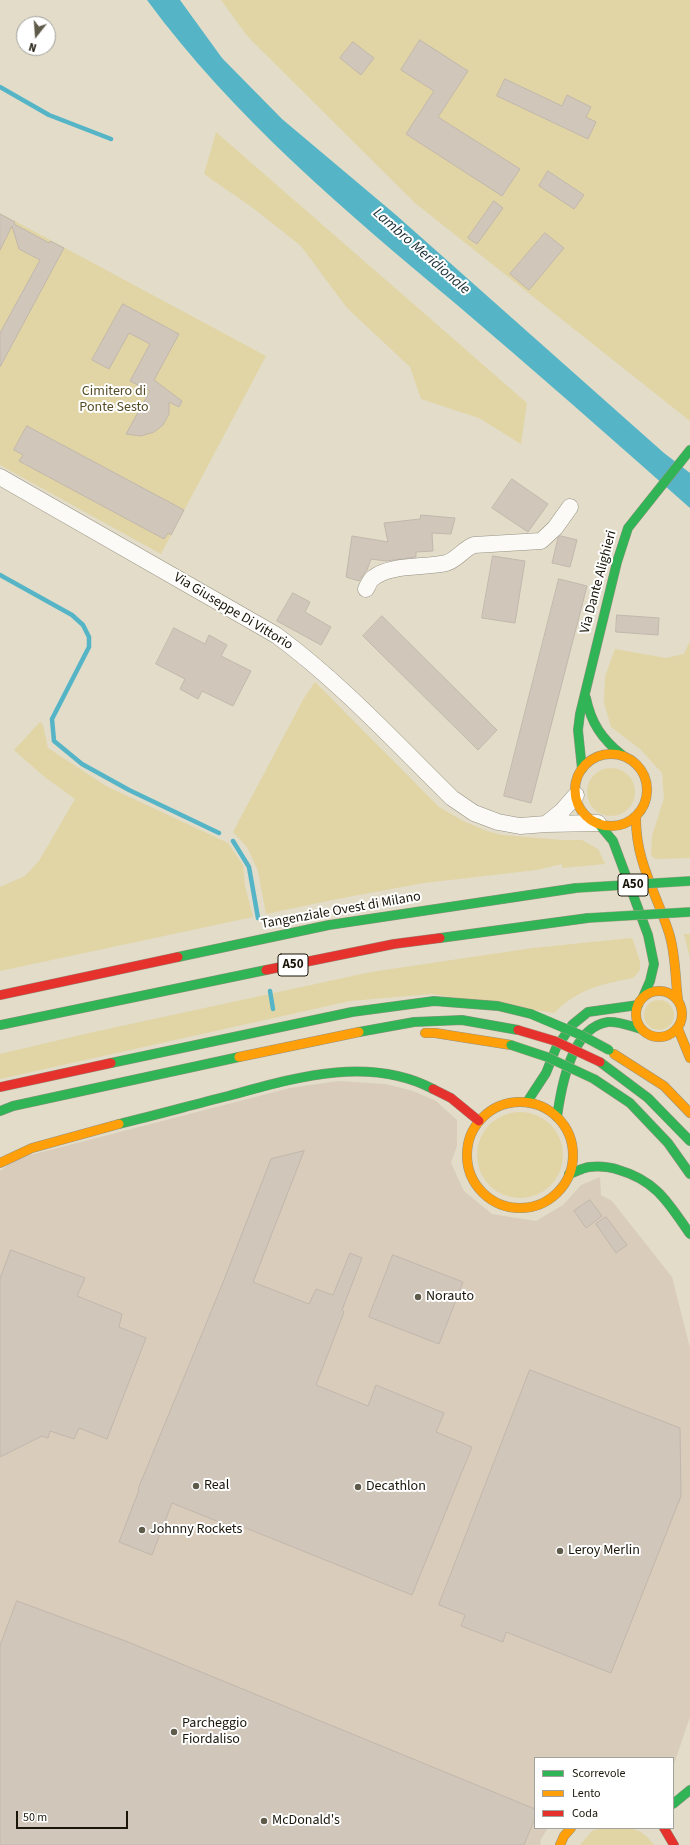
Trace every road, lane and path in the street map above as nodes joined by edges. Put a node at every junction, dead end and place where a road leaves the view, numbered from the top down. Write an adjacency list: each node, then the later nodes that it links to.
1 (690, 450): 5 (main road, Via Dante Alighieri)
2 (0, 477): 11 (street, Via Giuseppe Di Vittorio)
3 (570, 507): 4 (street)
4 (366, 588)
5 (585, 694): 6 (main road, Via Dante Alighieri); 7 (main road, Via Dante Alighieri)
6 (622, 756): 7 (main road); 9 (main road)
7 (582, 769): 8 (main road)
8 (576, 795): 10 (main road); 11 (street)
9 (636, 816): 10 (main road); 18 (main road)
10 (598, 823): 11 (street, Via Giuseppe Di Vittorio); 17 (main road)
11 (546, 824)
12 (690, 881): 14 (main road, Tangenziale Ovest di Milano / A50, bridge)
13 (690, 912): 20 (main road, A50, bridge)
14 (75, 980): 15 (main road); 16 (main road, Tangenziale Ovest di Milano / A50)
15 (0, 986)
16 (0, 995)
17 (643, 997): 18 (main road); 19 (main road)
18 (678, 1000): 21 (main road)
19 (638, 1005): 22 (main road); 26 (main road)
20 (0, 1025)
21 (678, 1029): 22 (main road); 24 (main road)
22 (641, 1030): 29 (main road)
23 (364, 1032): 27 (main road); 31 (main road, bridge); 34 (main road, bridge)
24 (690, 1058)
25 (0, 1087): 28 (main road, bridge)
26 (527, 1102): 29 (main road); 30 (main road)
27 (0, 1110)
28 (690, 1113)
29 (557, 1116): 33 (main road)
30 (479, 1121): 32 (main road); 33 (main road)
31 (690, 1142)
32 (0, 1163)
33 (570, 1174): 35 (main road)
34 (690, 1174)
35 (690, 1234)
36 (690, 1790): 37 (main road)
37 (674, 1803)
38 (570, 1829): 40 (main road)
39 (665, 1829): 41 (main road)
40 (560, 1845)
41 (674, 1845)

